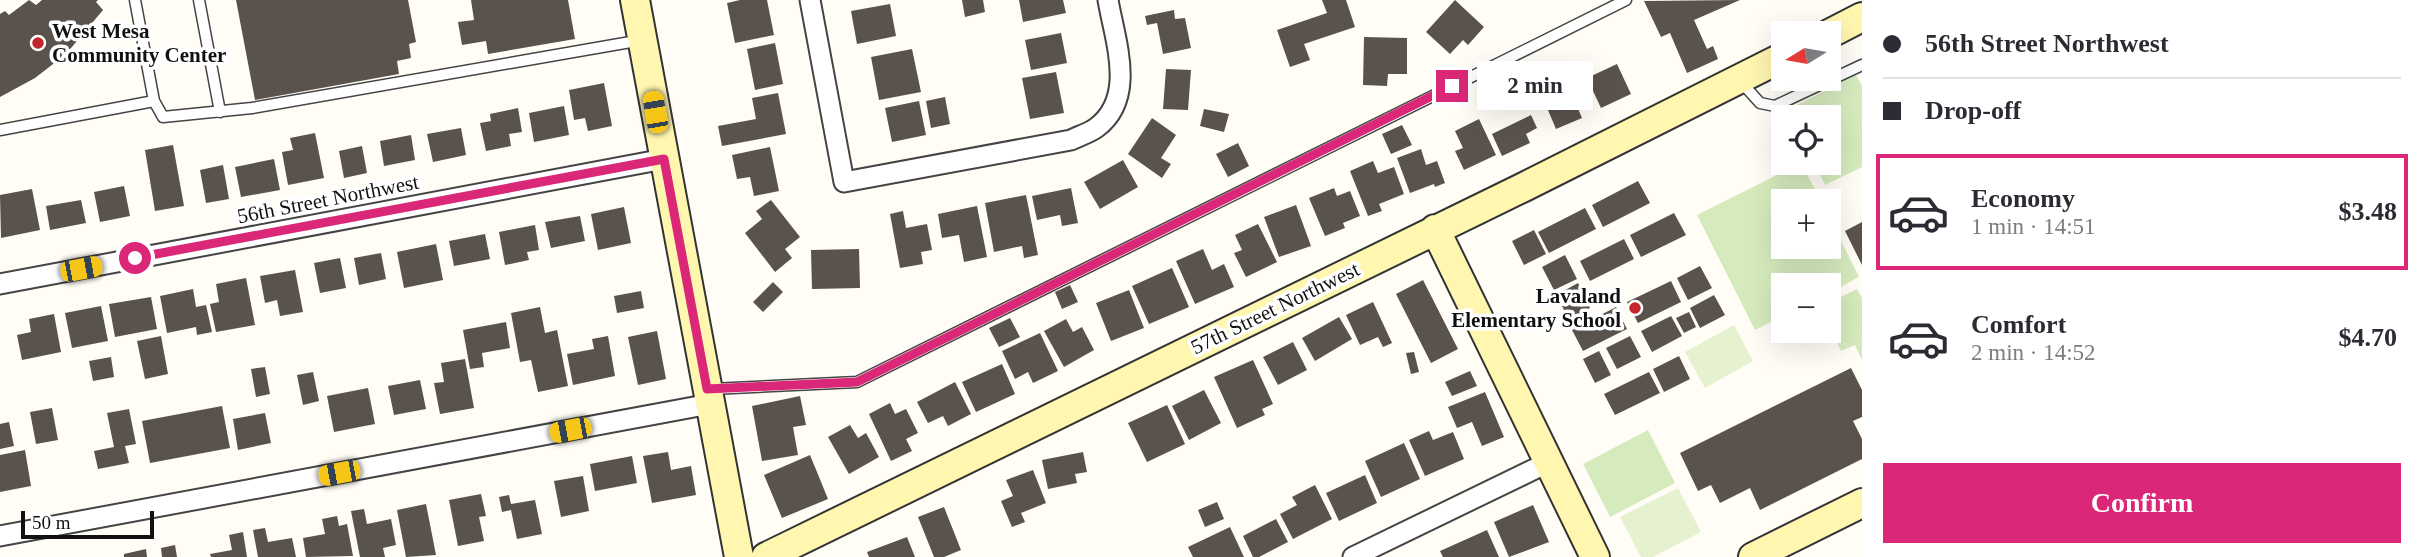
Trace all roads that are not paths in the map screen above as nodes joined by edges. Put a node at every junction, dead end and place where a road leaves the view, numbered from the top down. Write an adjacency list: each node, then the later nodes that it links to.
1 (135, 0): 13 (lane)
2 (199, 0): 14 (lane)
3 (635, 0): 9 (street)
4 (810, 0): 5 (street)
5 (1108, 0)
6 (1626, 0): 19 (lane)
7 (1862, 17): 8 (street)
8 (1841, 28)
9 (642, 40): 14 (lane); 16 (street)
10 (1771, 63): 12 (street, 57th Street Northwest)
11 (1862, 65): 12 (lane)
12 (1738, 79): 17 (street, 57th Street Northwest)
13 (154, 101): 14 (lane); 15 (lane)
14 (220, 112)
15 (0, 130)
16 (664, 159): 18 (street, 56th Street Northwest); 19 (street)
17 (1435, 229): 20 (street); 24 (street, 57th Street Northwest)
18 (0, 284)
19 (709, 396): 22 (street); 23 (street)
20 (1549, 462): 25 (street); 26 (street)
21 (1862, 503): 27 (street)
22 (0, 536)
23 (739, 557)
24 (766, 557)
25 (1353, 557)
26 (1595, 557)
27 (1753, 557)

